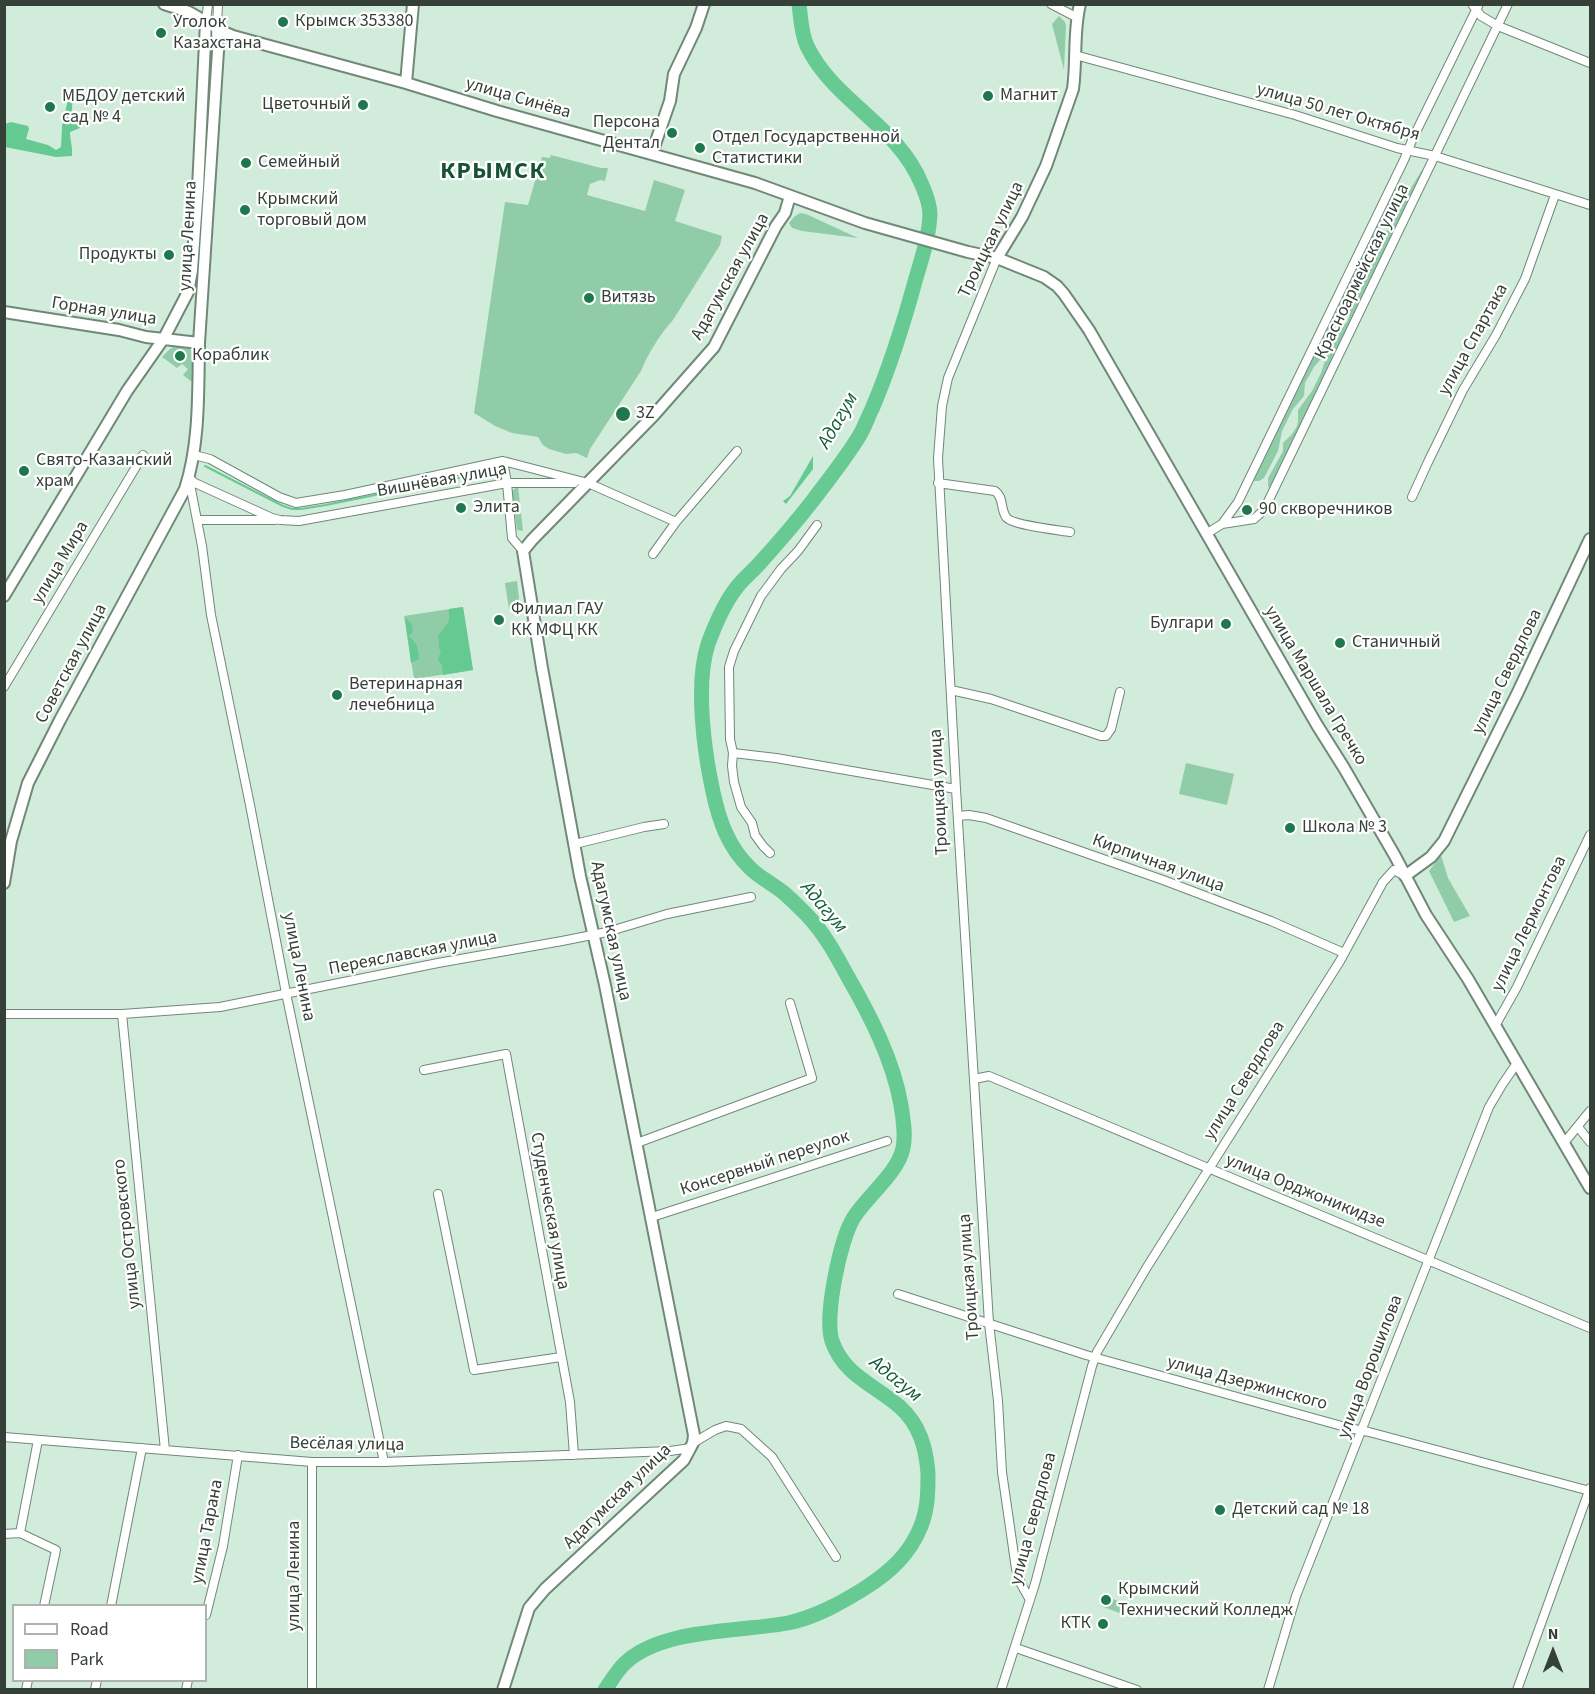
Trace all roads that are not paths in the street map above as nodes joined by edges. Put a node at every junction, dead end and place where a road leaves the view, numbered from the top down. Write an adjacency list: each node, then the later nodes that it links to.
1 (164, 4): 11 (main road, улица Синёва)
2 (208, 4): 11 (street, улица Ленина)
3 (218, 4): 13 (street, улица Ленина)
4 (412, 4): 16 (main road)
5 (704, 4): 18 (main road)
6 (1051, 4): 10 (street)
7 (1080, 4): 10 (main road, Троицкая улица)
8 (1508, 4): 12 (street, Красноармейская улица)
9 (1476, 6): 12 (street); 17 (street, Красноармейская улица)
10 (1076, 17): 14 (main road, Троицкая улица)
11 (206, 22): 13 (main road, улица Синёва); 20 (main road, улица Ленина)
12 (1498, 26): 15 (street); 19 (street, Красноармейская улица)
13 (217, 28): 16 (main road, улица Синёва); 20 (main road, улица Ленина)
14 (1075, 55): 17 (street, улица 50 лет Октября); 25 (main road, Троицкая улица)
15 (1590, 63)
16 (406, 82): 18 (main road, улица Синёва)
17 (1408, 150): 19 (street, улица 50 лет Октября); 41 (street, Красноармейская улица)
18 (652, 153): 22 (main road, улица Синёва)
19 (1436, 156): 21 (street, улица 50 лет Октября); 41 (street, Красноармейская улица)
20 (203, 189): 27 (main road, улица Ленина); 28 (main road, улица Ленина)
21 (1555, 195): 23 (street, улица 50 лет Октября); 37 (street, улица Спартака)
22 (790, 196): 24 (main road, улица Синёва); 35 (main road, Адагумская улица)
23 (1590, 205)
24 (968, 252): 25 (main road, улица Маршала Гречко)
25 (997, 258): 36 (street, Троицкая улица); 44 (main road, улица Маршала Гречко)
26 (4, 312): 27 (main road, Горная улица)
27 (164, 338): 28 (main road, Горная улица); 48 (main road, улица Ленина)
28 (200, 343): 31 (main road, улица Ленина)
29 (736, 451): 40 (street)
30 (143, 454): 49 (street, улица Мира)
31 (194, 455): 32 (street, Вишнёвая улица); 33 (main road, улица Ленина)
32 (503, 461): 34 (street); 35 (street, Вишнёвая улица)
33 (190, 473): 38 (street, улица Ленина); 39 (street, Вишнёвая улица); 60 (main road, Советская улица)
34 (507, 483): 35 (street, Вишнёвая улица); 39 (street, Вишнёвая улица); 46 (street)
35 (588, 483): 40 (street); 46 (main road, Адагумская улица)
36 (938, 483): 43 (street); 50 (street, Троицкая улица)
37 (1412, 498)
38 (198, 520): 39 (street); 64 (street, улица Ленина)
39 (279, 520)
40 (676, 522): 47 (street)
41 (1222, 524): 44 (street, Красноармейская улица)
42 (817, 525): 52 (street)
43 (1070, 532)
44 (1206, 534): 59 (main road, улица Маршала Гречко)
45 (1590, 539): 59 (main road, улица Свердлова)
46 (524, 551): 57 (main road, Адагумская улица)
47 (653, 554)
48 (4, 596)
49 (4, 687)
50 (951, 690): 51 (street); 53 (street, Троицкая улица)
51 (1120, 692)
52 (734, 753): 53 (street); 58 (street)
53 (956, 789): 54 (street, Троицкая улица)
54 (958, 816): 63 (street, Кирпичная улица); 71 (street, Троицкая улица)
55 (664, 824): 57 (street)
56 (1590, 836): 68 (street, улица Лермонтова)
57 (575, 844): 62 (main road, Адагумская улица)
58 (770, 853)
59 (1405, 876): 63 (street, улица Свердлова); 68 (main road, улица Маршала Гречко)
60 (4, 883)
61 (751, 897): 62 (street, Переяславская улица)
62 (592, 934): 64 (street, Переяславская улица); 76 (main road, Адагумская улица)
63 (1344, 952): 78 (street, улица Свердлова)
64 (286, 993): 67 (street, Переяславская улица); 97 (street, улица Ленина)
65 (790, 1003): 76 (street)
66 (4, 1014): 67 (street, Переяславская улица)
67 (122, 1014): 93 (street, улица Островского)
68 (1495, 1026): 69 (main road, улица Маршала Гречко)
69 (1517, 1063): 77 (main road, улица Маршала Гречко); 82 (street, улица Ворошилова)
70 (424, 1070): 86 (street, Студенческая улица)
71 (974, 1078): 78 (street, улица Орджоникидзе); 84 (street, Троицкая улица)
72 (1590, 1112): 73 (street)
73 (1578, 1127): 75 (street); 77 (street)
74 (887, 1141): 81 (street, Консервный переулок)
75 (1590, 1142)
76 (637, 1143): 81 (main road, Адагумская улица)
77 (1564, 1143): 79 (main road, улица Маршала Гречко)
78 (1209, 1169): 82 (street, улица Орджоникидзе); 87 (street, улица Свердлова)
79 (1590, 1188)
80 (438, 1194): 86 (street)
81 (652, 1217): 91 (main road, Адагумская улица)
82 (1429, 1259): 85 (street, улица Орджоникидзе); 88 (street, улица Ворошилова)
83 (898, 1294): 84 (street, улица Дзержинского)
84 (989, 1323): 87 (street, улица Дзержинского); 102 (street, Троицкая улица)
85 (1590, 1328)
86 (561, 1357): 95 (street, Студенческая улица)
87 (1095, 1357): 88 (street, улица Дзержинского); 102 (street, улица Свердлова)
88 (1362, 1430): 98 (street, улица Дзержинского); 111 (street, улица Ворошилова)
89 (4, 1437): 90 (street, Весёлая улица)
90 (38, 1440): 92 (street, Весёлая улица); 99 (street)
91 (692, 1446): 95 (street, Весёлая улица); 101 (street, Весёлая улица); 108 (main road, Адагумская улица)
92 (142, 1448): 93 (street, Весёлая улица); 104 (street)
93 (165, 1450): 94 (street, Весёлая улица)
94 (238, 1455): 96 (street, Весёлая улица); 105 (street, улица Тарана)
95 (573, 1455): 97 (street, Весёлая улица)
96 (312, 1462): 97 (street, Весёлая улица); 107 (street, улица Ленина)
97 (384, 1462)
98 (1590, 1490): 112 (street)
99 (20, 1533): 100 (street); 103 (street)
100 (4, 1534)
101 (836, 1557)
102 (1030, 1600): 106 (street, улица Свердлова)
103 (44, 1604)
104 (111, 1604)
105 (207, 1611)
106 (1016, 1648): 109 (street, улица Свердлова); 110 (street)
107 (312, 1689)
108 (503, 1689)
109 (1001, 1689)
110 (1137, 1689)
111 (1268, 1689)
112 (1517, 1689)

